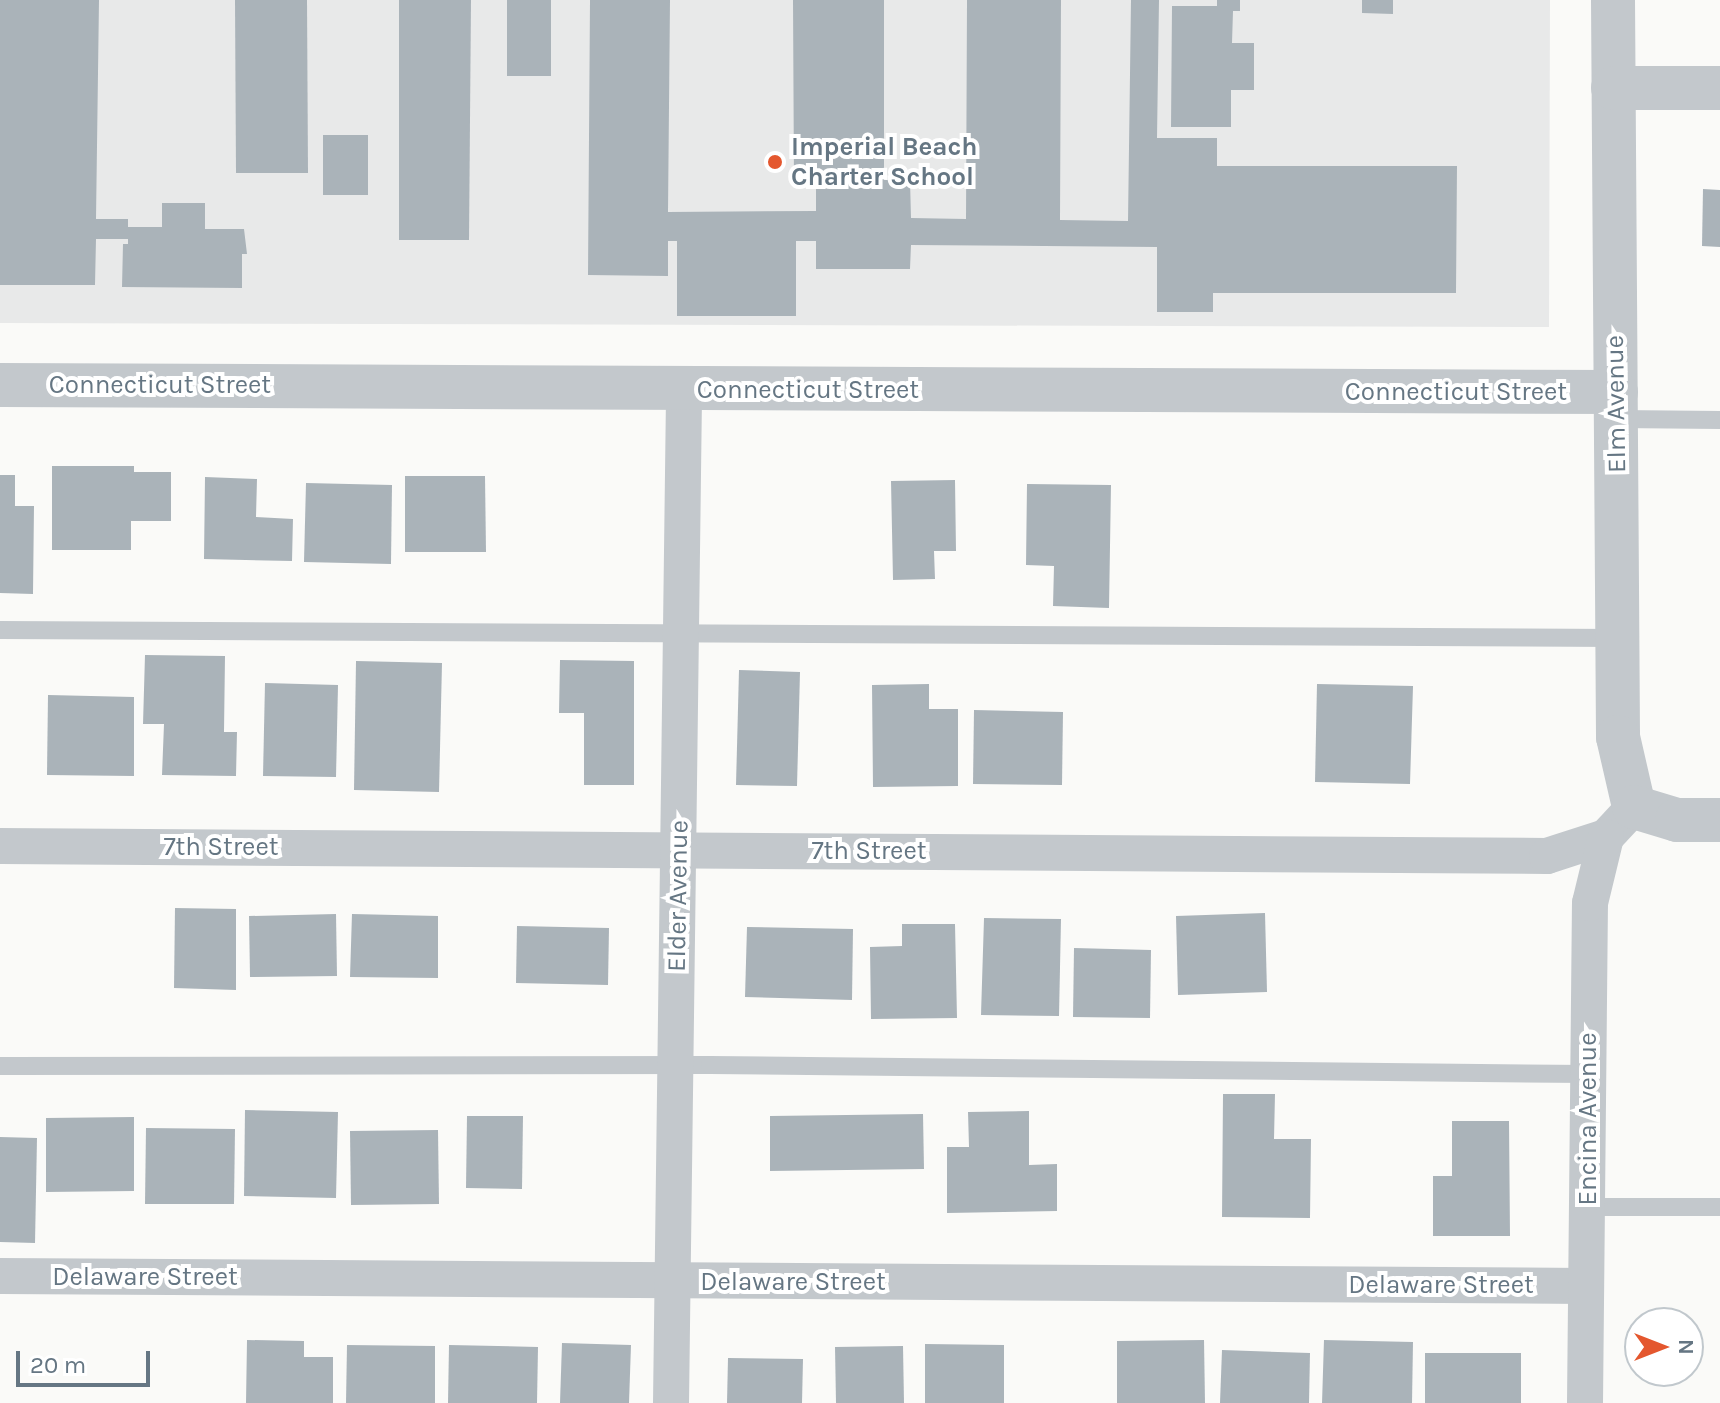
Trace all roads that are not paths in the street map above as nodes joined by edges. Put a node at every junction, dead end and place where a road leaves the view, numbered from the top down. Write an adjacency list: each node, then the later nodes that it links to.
1 (1613, 0): 2 (street, Elm Avenue)
2 (1613, 88): 3 (street); 6 (street, Elm Avenue)
3 (1720, 88)
4 (0, 385): 5 (street, Connecticut Street)
5 (684, 390): 6 (street, Connecticut Street); 9 (street, Elder Avenue)
6 (1616, 406): 7 (lane); 10 (street, Elm Avenue)
7 (1720, 420)
8 (0, 630): 9 (lane)
9 (682, 634): 10 (lane); 14 (street, Elder Avenue)
10 (1619, 638): 12 (street, Elm Avenue)
11 (1720, 820): 12 (street)
12 (1620, 822): 14 (street, 7th Street); 17 (street, Encina Avenue)
13 (0, 846): 14 (street, 7th Street)
14 (679, 849): 15 (street, Elder Avenue)
15 (677, 1065): 16 (lane); 17 (lane); 21 (street, Elder Avenue)
16 (0, 1066)
17 (1588, 1074): 18 (street, Encina Avenue)
18 (1587, 1207): 19 (lane); 22 (street, Encina Avenue)
19 (1720, 1207)
20 (0, 1276): 21 (street, Delaware Street)
21 (673, 1281): 22 (street, Delaware Street); 23 (street, Elder Avenue)
22 (1586, 1286): 24 (street, Encina Avenue)
23 (671, 1403)
24 (1585, 1403)

